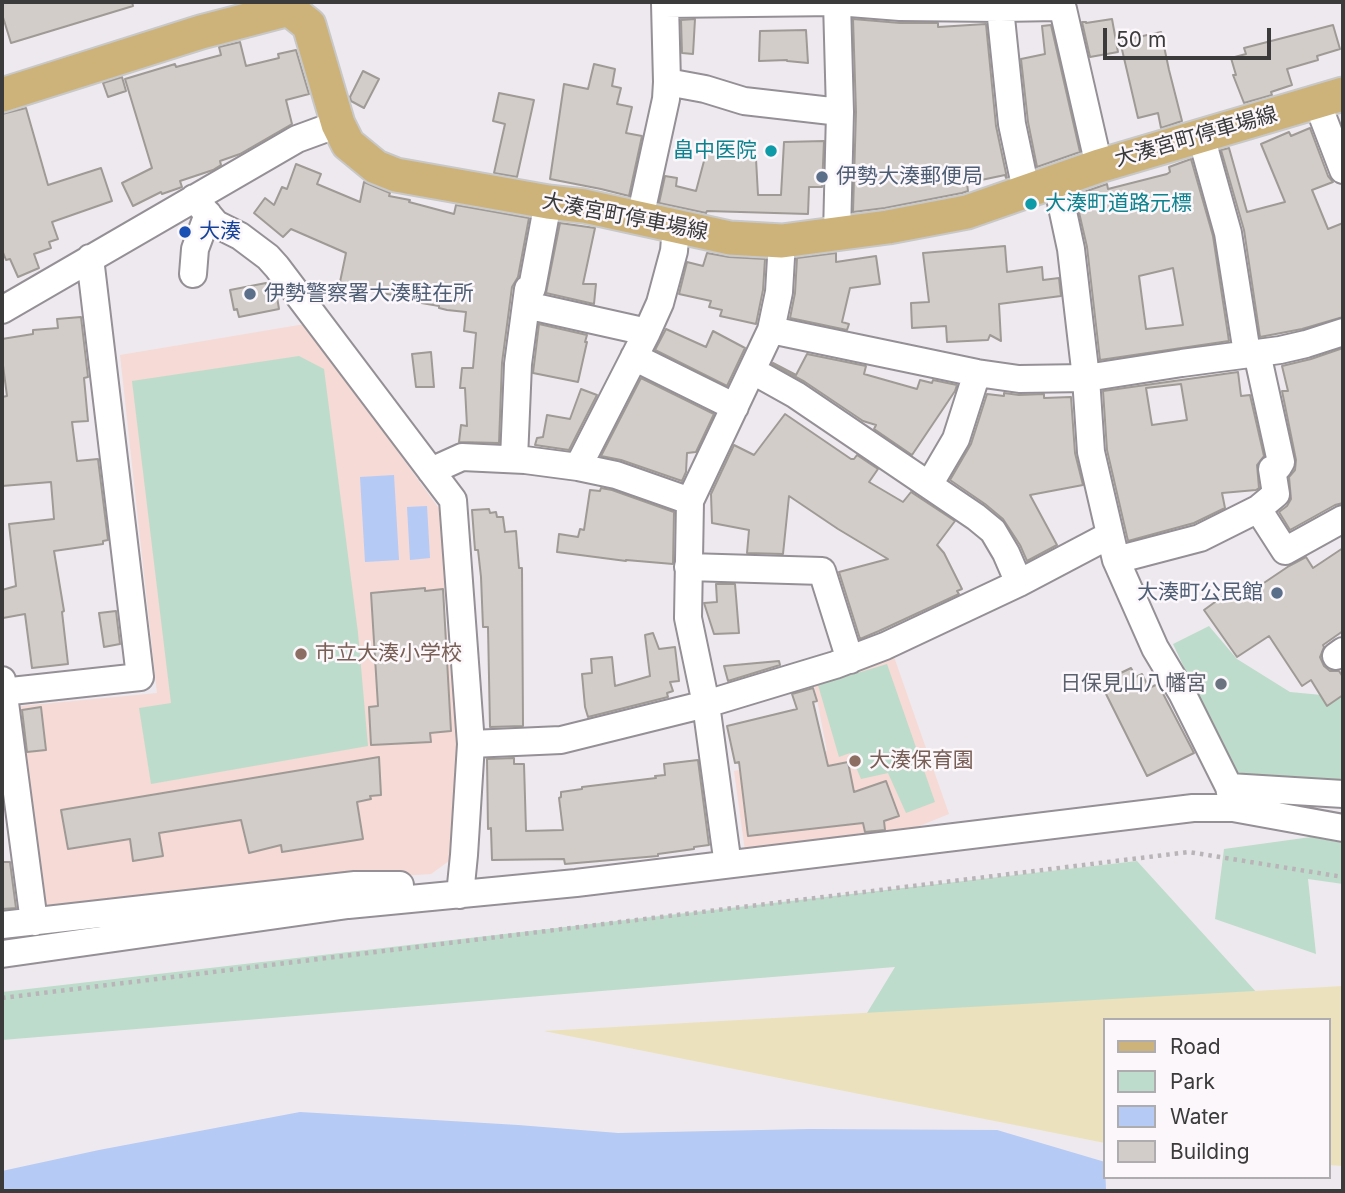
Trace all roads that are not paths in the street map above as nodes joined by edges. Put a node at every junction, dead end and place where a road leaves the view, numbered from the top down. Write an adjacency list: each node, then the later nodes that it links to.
1 (799, 2): 2 (street); 5 (street)
2 (837, 2): 4 (street); 8 (street)
3 (1067, 4): 4 (street); 11 (street)
4 (1000, 8): 13 (street)
5 (667, 82): 8 (street); 16 (street)
6 (2, 95): 9 (main road, 大湊宮町停車場線)
7 (1330, 98): 10 (main road, 大湊宮町停車場線); 12 (street)
8 (839, 112): 18 (street)
9 (338, 124): 14 (main road, 大湊宮町停車場線); 15 (street)
10 (1201, 136): 11 (main road, 大湊宮町停車場線); 27 (street)
11 (1099, 166): 13 (main road, 大湊宮町停車場線)
12 (1343, 170)
13 (1041, 185): 18 (main road, 大湊宮町停車場線); 31 (street)
14 (548, 202): 16 (main road, 大湊宮町停車場線); 22 (street)
15 (201, 206): 20 (street); 21 (street); 35 (street)
16 (640, 218): 17 (main road, 大湊宮町停車場線)
17 (676, 226): 19 (main road, 大湊宮町停車場線); 25 (street)
18 (836, 234): 19 (main road, 大湊宮町停車場線)
19 (782, 241): 24 (street)
20 (90, 258): 23 (street); 44 (street)
21 (193, 274)
22 (527, 297): 25 (street); 33 (street)
23 (2, 310)
24 (771, 330): 29 (street); 30 (street)
25 (647, 332): 28 (street)
26 (1343, 332): 27 (street)
27 (1252, 353): 31 (street); 38 (street)
28 (634, 358): 32 (street); 34 (street)
29 (753, 371): 32 (street); 36 (street)
30 (977, 373): 31 (street); 36 (street)
31 (1086, 378): 40 (street)
32 (734, 407): 37 (street)
33 (514, 460): 34 (street); 35 (street)
34 (578, 467): 37 (street)
35 (431, 471): 46 (street)
36 (929, 485): 42 (street)
37 (690, 501): 41 (street)
38 (1258, 509): 39 (street); 40 (street)
39 (1343, 519)
40 (1113, 548): 42 (street); 48 (street)
41 (688, 567): 43 (street); 45 (street)
42 (1019, 583): 43 (street)
43 (850, 660): 45 (street)
44 (2, 688): 52 (street)
45 (706, 704): 46 (street); 50 (street)
46 (471, 744): 51 (street)
47 (1343, 794): 48 (street)
48 (1231, 798): 49 (street); 51 (street)
49 (1343, 828)
50 (726, 851)
51 (460, 891): 52 (street); 54 (street)
52 (33, 922): 53 (street)
53 (2, 925)
54 (2, 954)

